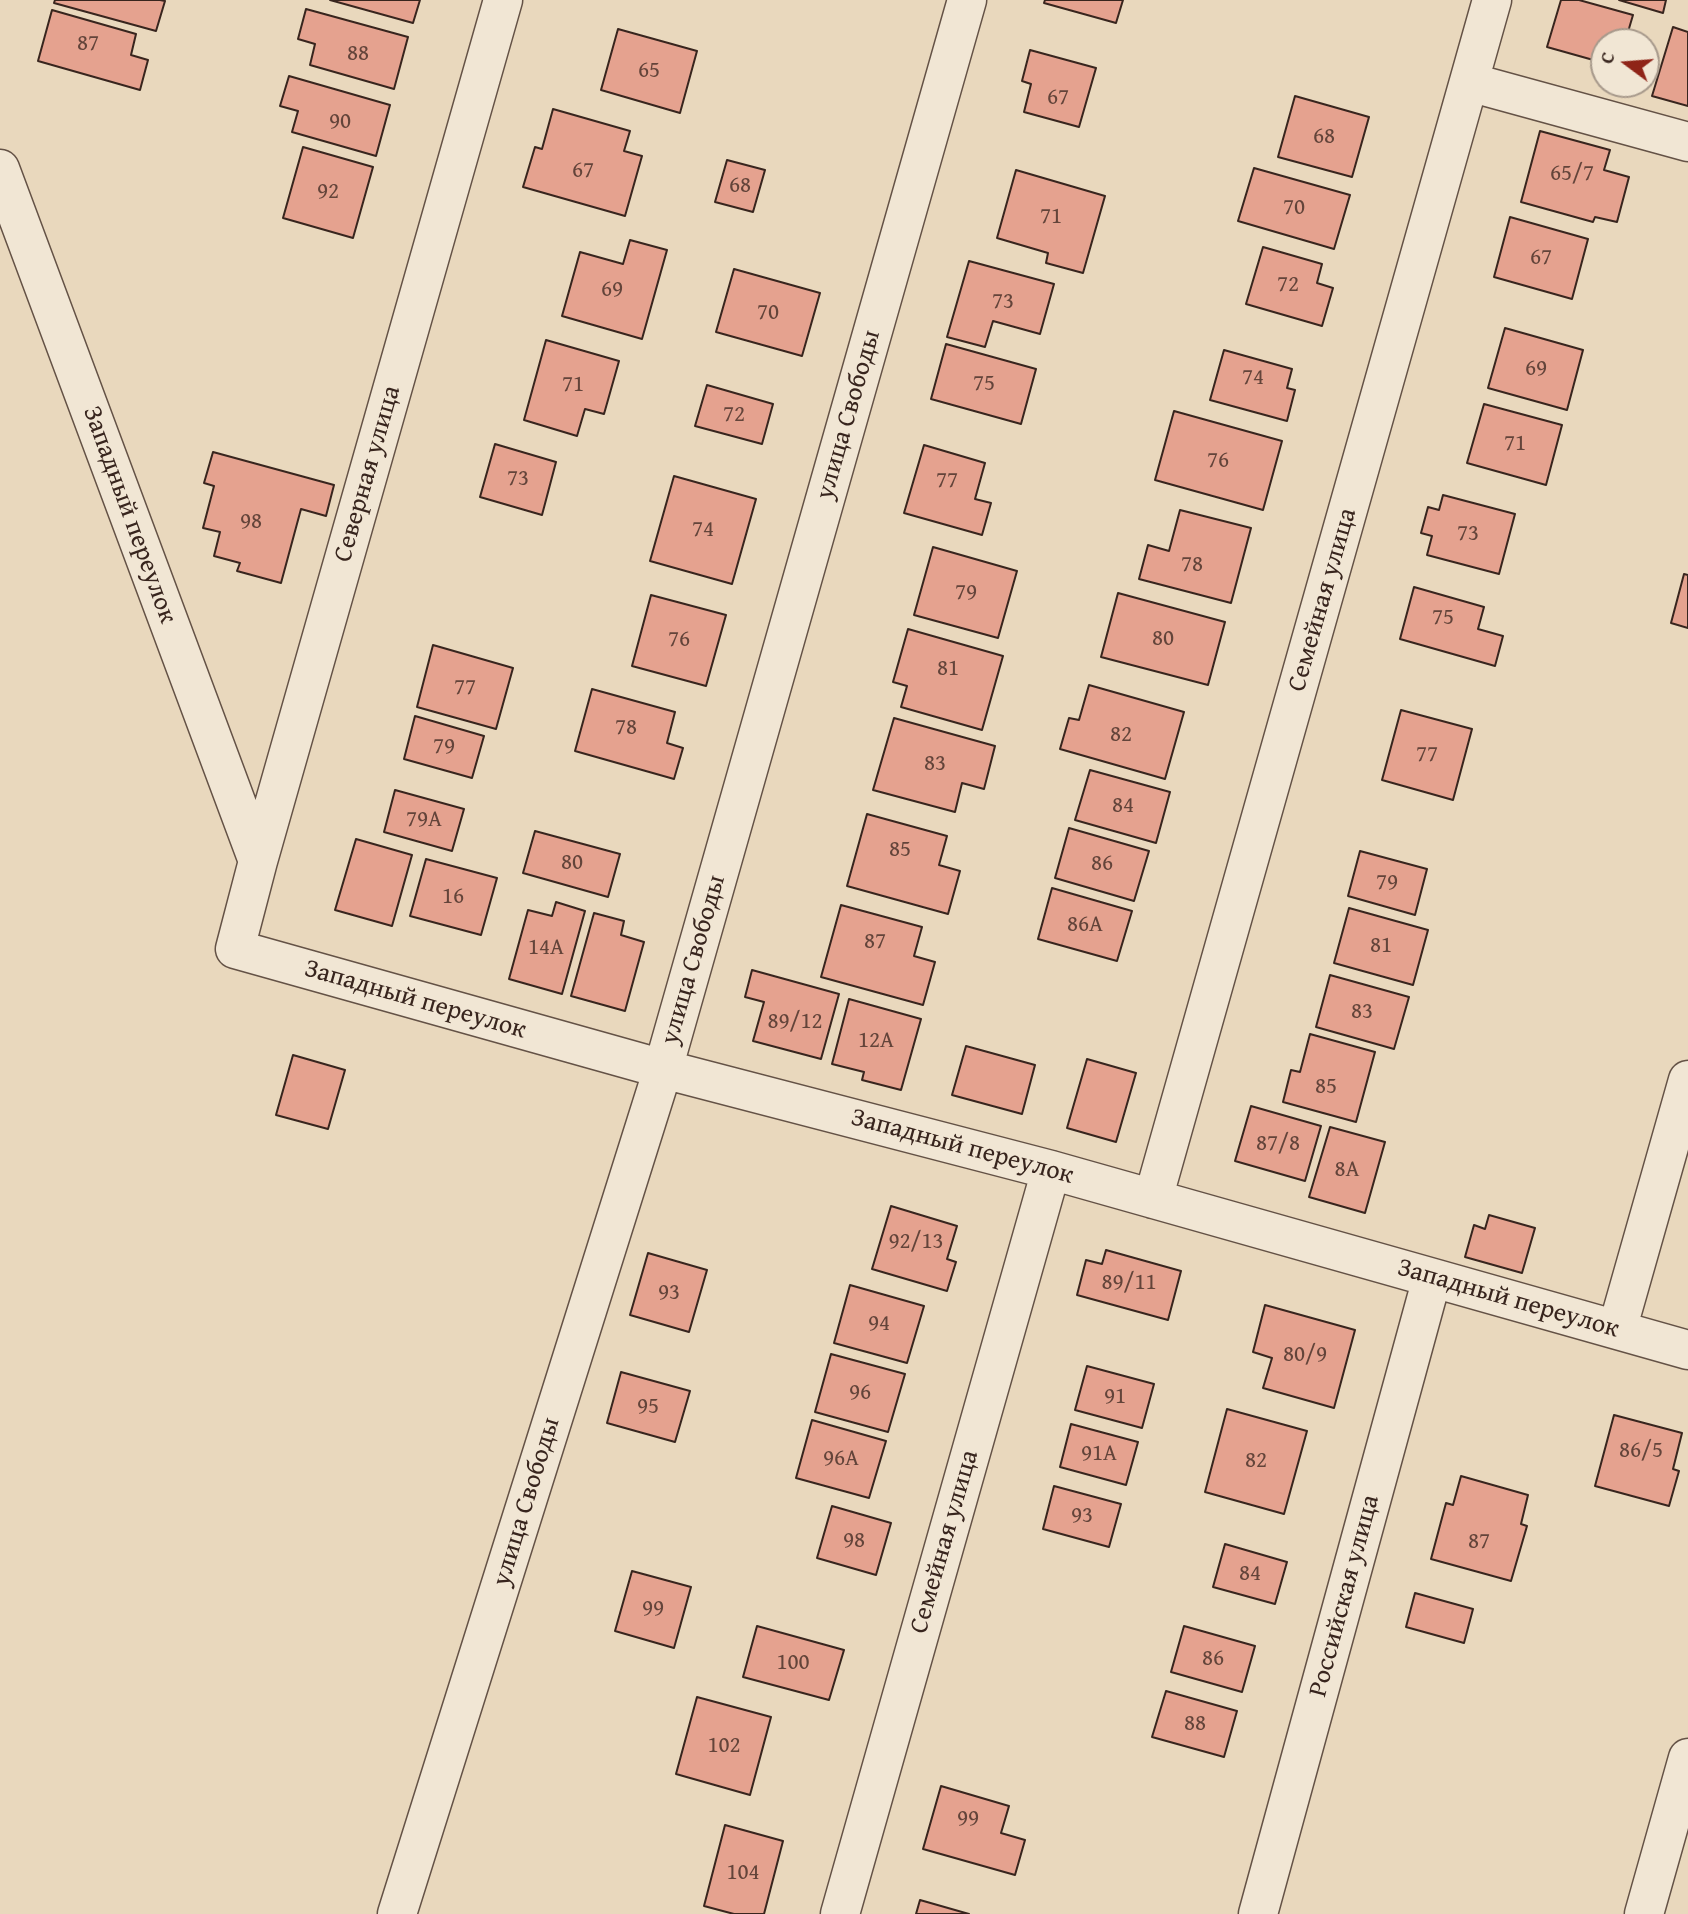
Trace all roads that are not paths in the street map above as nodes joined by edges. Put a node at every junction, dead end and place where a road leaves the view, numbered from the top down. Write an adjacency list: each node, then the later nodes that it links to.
1 (503, 0): 7 (street, Северная улица)
2 (967, 0): 9 (street, улица Свободы)
3 (1492, 0): 4 (street, Семейная улица)
4 (1469, 82): 5 (street); 12 (street, Семейная улица)
5 (1688, 142)
6 (0, 169): 7 (street, Западный переулок)
7 (258, 861): 8 (street, Северная улица)
8 (235, 949): 9 (street, Западный переулок)
9 (663, 1069): 11 (street, Западный переулок); 17 (street, улица Свободы)
10 (1688, 1080): 14 (street)
11 (1051, 1170): 12 (street, Западный переулок); 18 (street, Семейная улица)
12 (1153, 1199): 13 (street, Западный переулок)
13 (1432, 1278): 14 (street, Западный переулок); 19 (street, Российская улица)
14 (1617, 1330): 15 (street, Западный переулок)
15 (1688, 1350)
16 (1688, 1758): 20 (street)
17 (397, 1914)
18 (840, 1914)
19 (1258, 1914)
20 (1644, 1914)

